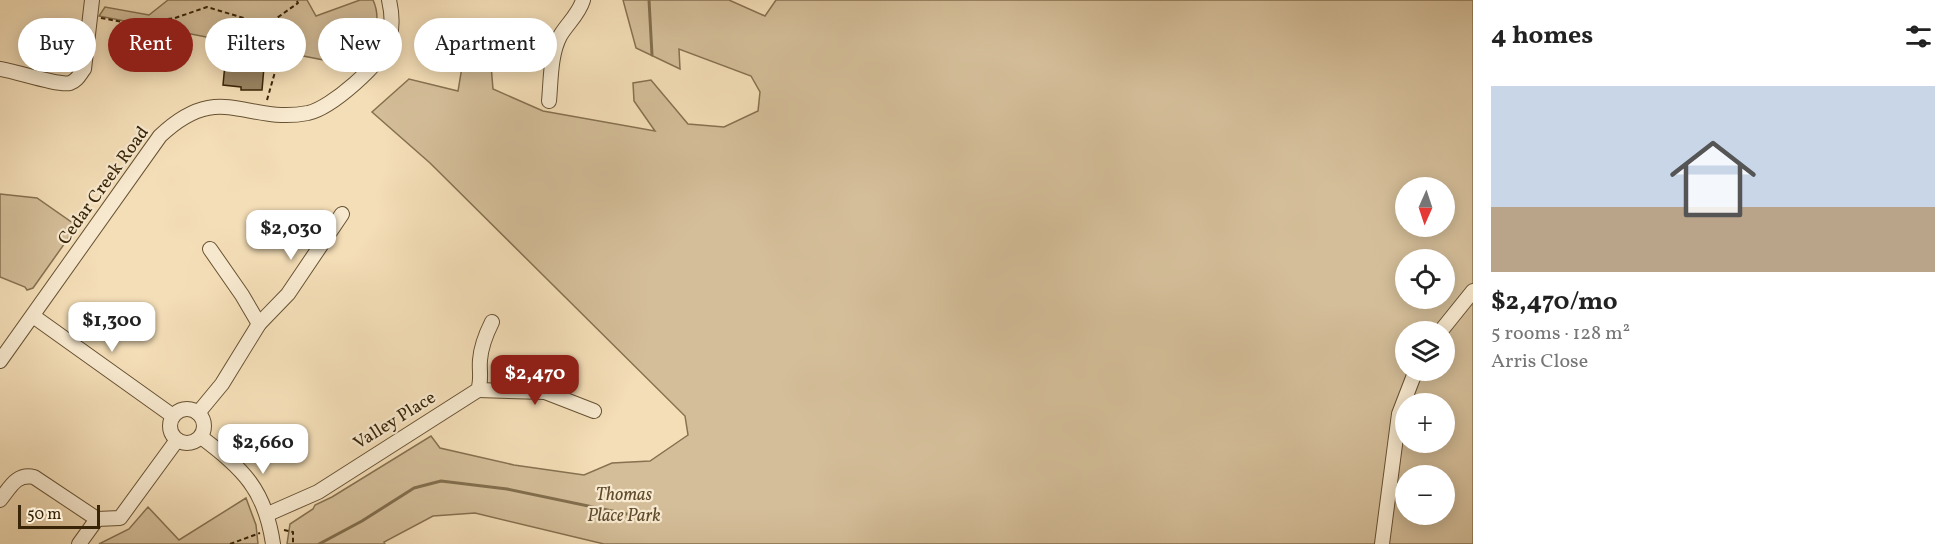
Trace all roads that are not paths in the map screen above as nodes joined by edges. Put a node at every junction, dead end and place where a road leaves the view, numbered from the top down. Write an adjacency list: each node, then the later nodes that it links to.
1 (92, 0): 4 (street)
2 (389, 0): 9 (street, Cedar Creek Road)
3 (583, 0): 5 (street)
4 (0, 69)
5 (549, 101)
6 (342, 214): 12 (street)
7 (210, 249): 12 (street)
8 (1473, 291): 10 (street)
9 (33, 316): 13 (street, Cedar Creek Road); 18 (street)
10 (1449, 321)
11 (492, 322): 15 (street)
12 (259, 324): 17 (street)
13 (0, 361)
14 (1412, 381): 26 (street)
15 (478, 390): 16 (street); 22 (street, Valley Place)
16 (594, 411)
17 (198, 412): 18 (street); 19 (street)
18 (173, 416): 20 (street)
19 (201, 437): 20 (street); 22 (street)
20 (177, 440): 23 (street)
21 (0, 500): 23 (street)
22 (268, 514): 25 (street)
23 (97, 519): 24 (street)
24 (79, 544)
25 (273, 544)
26 (1382, 544)

